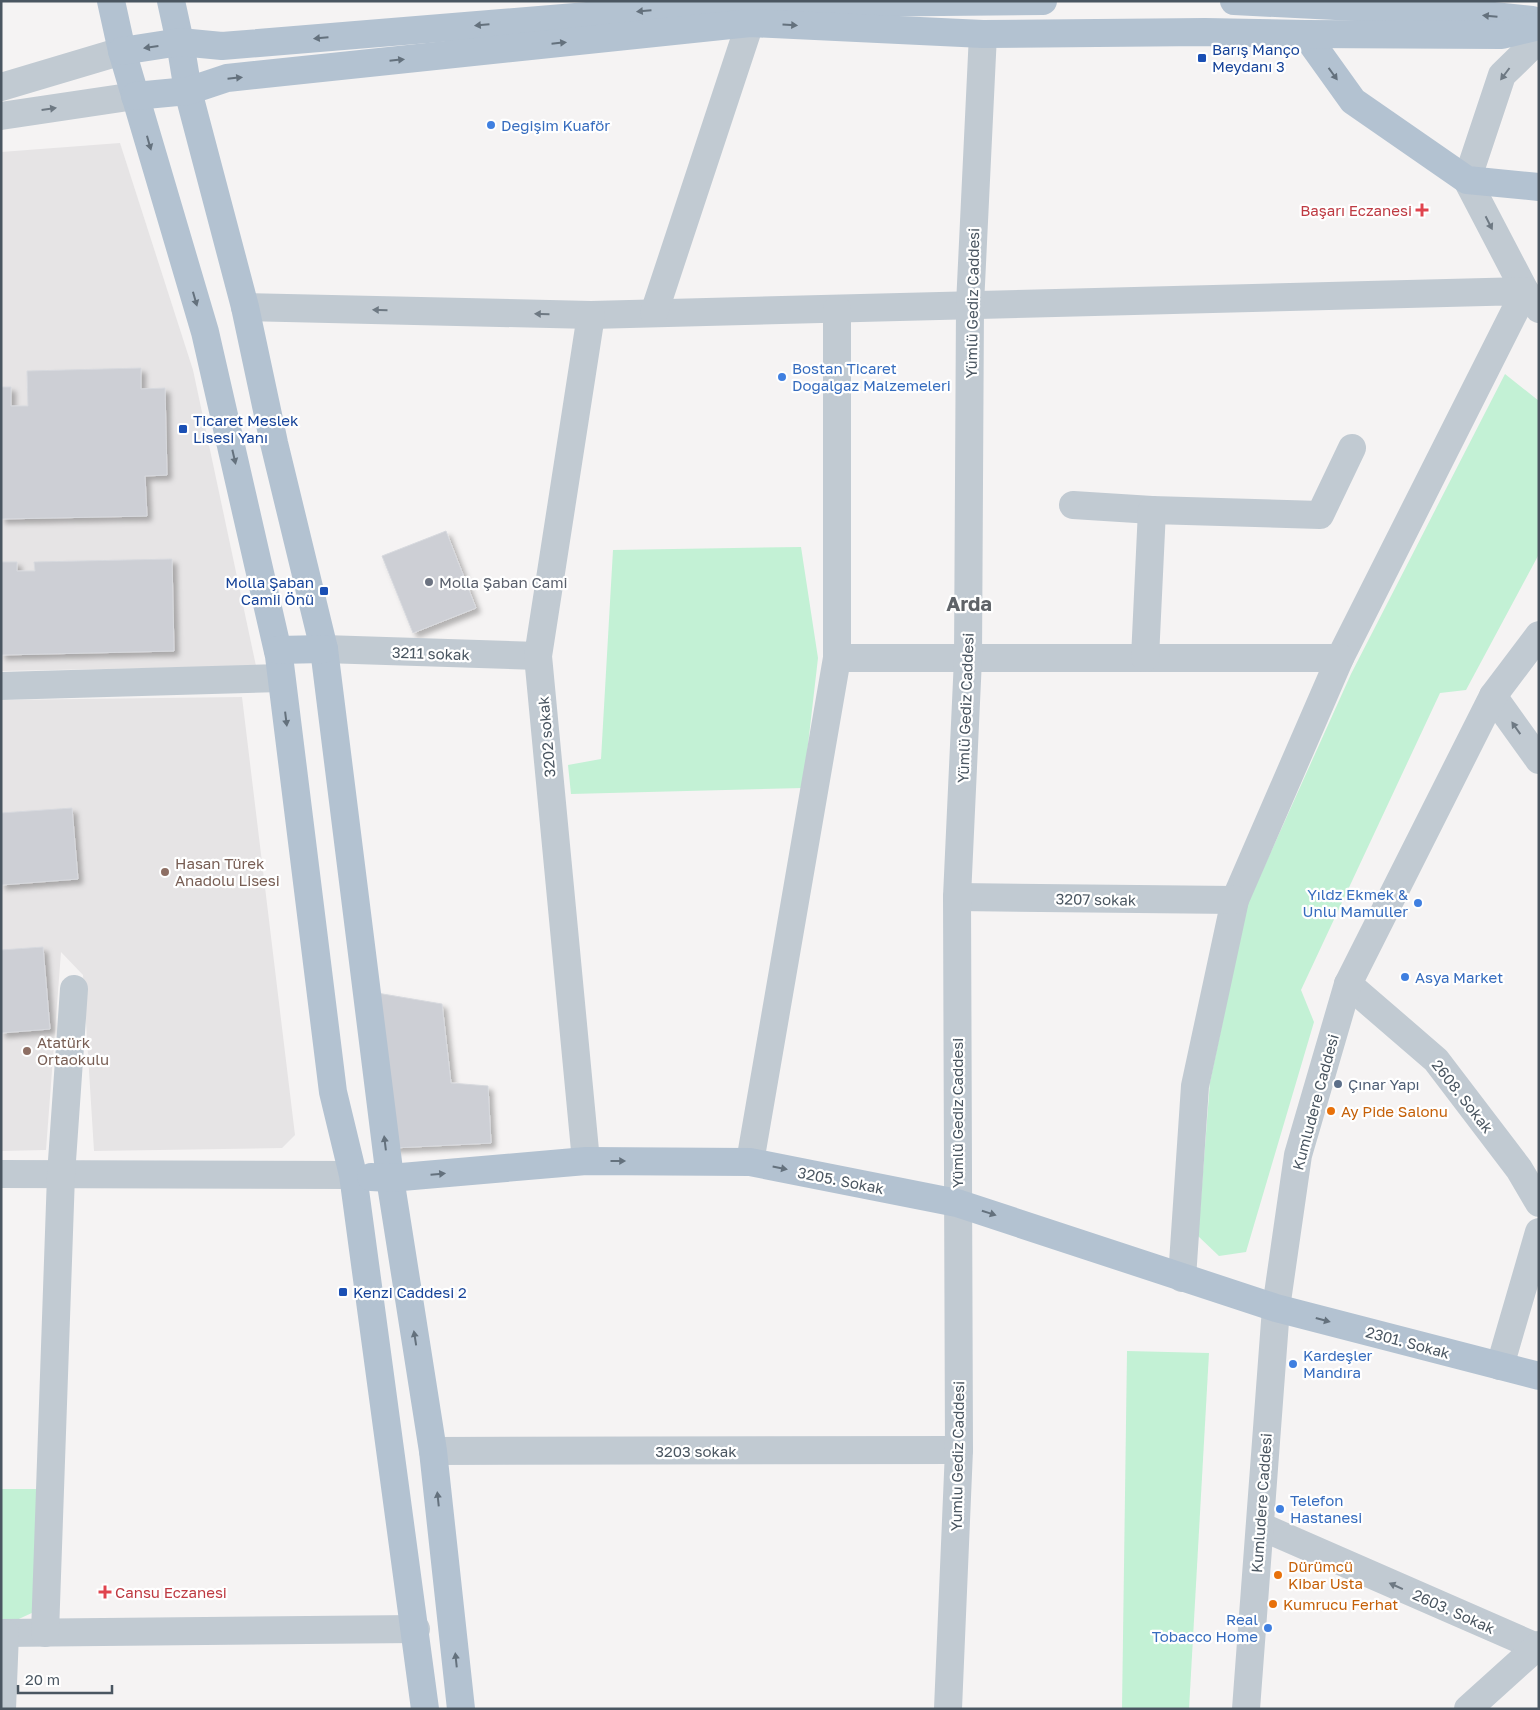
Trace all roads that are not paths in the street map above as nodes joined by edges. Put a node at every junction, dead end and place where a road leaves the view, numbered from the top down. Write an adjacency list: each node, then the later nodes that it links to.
1 (111, 1): 13 (main road)
2 (171, 1): 12 (main road)
3 (1043, 1): 6 (main road)
4 (1234, 1): 7 (main road, one-way to 4)
5 (696, 12): 6 (main road); 12 (main road, one-way to 12); 15 (main road, one-way to 5)
6 (749, 14): 9 (main road, one-way to 9); 24 (street)
7 (1539, 20)
8 (1539, 26): 10 (main road)
9 (982, 34): 10 (main road); 21 (street, Yümlü Gediz Caddesi)
10 (1305, 34): 18 (main road, one-way to 18)
11 (1539, 38): 18 (street, one-way to 18)
12 (180, 42): 13 (main road, one-way to 13); 15 (main road)
13 (122, 51): 14 (street); 16 (main road)
14 (1, 87)
15 (188, 90): 16 (main road); 22 (main road)
16 (135, 96): 17 (street, one-way to 16); 31 (main road, one-way to 31)
17 (1, 116)
18 (1467, 180): 19 (main road); 20 (street, one-way to 20)
19 (1539, 187)
20 (1532, 300): 21 (street); 35 (street)
21 (970, 305): 23 (street); 36 (street, Yümlü Gediz Caddesi)
22 (245, 307): 25 (street, one-way to 22); 30 (main road)
23 (837, 309): 24 (street); 33 (street)
24 (654, 313): 25 (street)
25 (591, 315): 32 (street, 3202 sokak)
26 (1352, 448): 28 (street)
27 (1073, 505): 28 (street)
28 (1152, 510): 34 (street)
29 (1539, 635): 39 (street, Kumludere Caddesi)
30 (324, 649): 31 (main road); 32 (street, 3211 sokak); 50 (main road, one-way to 30)
31 (278, 650): 37 (main road)
32 (538, 656): 45 (street, 3202 sokak)
33 (837, 658): 36 (street); 46 (street)
34 (1145, 658): 35 (street); 36 (street)
35 (1340, 658): 42 (street)
36 (968, 659): 41 (street, Yümlü Gediz Caddesi)
37 (281, 678): 38 (street); 49 (main road, one-way to 49)
38 (1, 686)
39 (1493, 696): 40 (street, one-way to 39); 43 (street, Kumludere Caddesi)
40 (1539, 760)
41 (957, 897): 42 (street, 3207 sokak); 51 (street, Yümlü Gediz Caddesi)
42 (1235, 900): 54 (street)
43 (1348, 984): 52 (street, 2608. Sokak); 55 (street, Kumludere Caddesi)
44 (74, 989): 48 (street)
45 (586, 1161): 46 (main road, 3205. Sokak, one-way to 46); 50 (main road, 3205. Sokak, one-way to 45)
46 (750, 1162): 51 (main road, 3205. Sokak, one-way to 51)
47 (1, 1174): 48 (street)
48 (61, 1175): 49 (street); 63 (street)
49 (353, 1175): 50 (main road, 3205. Sokak); 61 (main road)
50 (390, 1178): 59 (main road, one-way to 50)
51 (957, 1203): 54 (main road, 3205. Sokak, one-way to 54); 58 (street, Yumlu Gediz Caddesi)
52 (1539, 1203)
53 (1539, 1232): 56 (street)
54 (1182, 1278): 55 (main road, 3205. Sokak)
55 (1276, 1308): 56 (main road, 2301. Sokak, one-way to 56); 60 (street, Kumludere Caddesi)
56 (1500, 1366): 57 (main road, 2301. Sokak)
57 (1539, 1376)
58 (959, 1450): 59 (street, 3203 sokak); 68 (street, Yumlu Gediz Caddesi)
59 (433, 1451): 67 (main road, one-way to 59)
60 (1260, 1526): 64 (street, 2603. Sokak, one-way to 60); 69 (street, Kumludere Caddesi)
61 (416, 1628): 63 (street); 66 (main road)
62 (3, 1633): 63 (street); 65 (street)
63 (45, 1633)
64 (1538, 1647): 70 (street)
65 (2, 1709)
66 (425, 1709)
67 (461, 1709)
68 (948, 1709)
69 (1246, 1709)
70 (1468, 1709)

